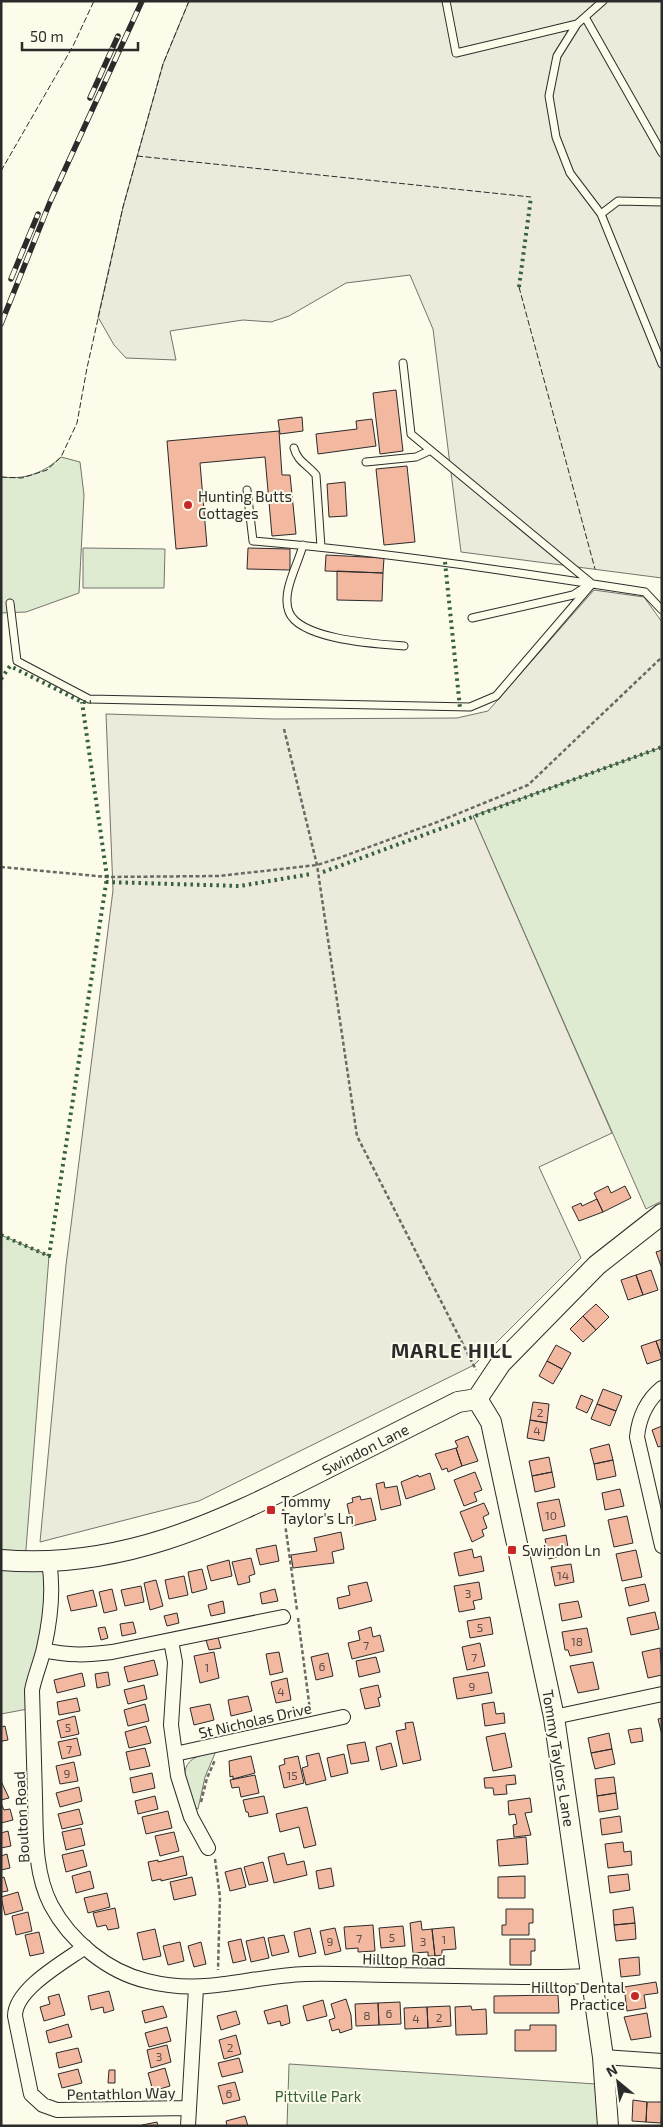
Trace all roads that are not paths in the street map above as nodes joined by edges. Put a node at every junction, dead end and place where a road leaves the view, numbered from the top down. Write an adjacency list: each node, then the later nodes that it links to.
1 (446, 1): 4 (lane)
2 (603, 1): 3 (lane)
3 (585, 17): 4 (lane); 5 (lane)
4 (577, 24): 7 (lane)
5 (662, 153)
6 (662, 202): 7 (lane)
7 (601, 214): 9 (lane)
8 (403, 363): 11 (lane)
9 (662, 364)
10 (294, 448): 15 (lane)
11 (429, 451): 12 (lane); 16 (lane)
12 (366, 462)
13 (247, 490): 14 (lane)
14 (303, 545): 15 (lane); 20 (lane)
15 (321, 547): 16 (lane)
16 (592, 584): 17 (lane); 18 (lane); 19 (lane)
17 (10, 603)
18 (662, 610)
19 (472, 618)
20 (404, 646)
21 (662, 1214): 23 (street)
22 (662, 1388): 24 (street)
23 (480, 1392): 26 (street, Swindon Lane); 32 (street, Tommy Taylors Lane)
24 (662, 1546)
25 (1, 1560): 26 (street, Swindon Lane)
26 (49, 1562): 29 (street, Boulton Road)
27 (283, 1617): 28 (street)
28 (171, 1641): 29 (street); 33 (street)
29 (44, 1650): 35 (street, Boulton Road)
30 (662, 1694): 32 (street)
31 (343, 1717): 33 (street, St Nicholas Drive)
32 (554, 1717): 36 (street, Tommy Taylors Lane)
33 (174, 1754): 34 (street)
34 (208, 1848)
35 (85, 1947): 38 (street, Boulton Road); 41 (street, Pentathlon Way)
36 (591, 1976): 37 (street, Hilltop Road); 39 (street, Tommy Taylors Lane)
37 (217, 1987): 38 (street, Boulton Road)
38 (196, 1988): 41 (street, Pentathlon Way)
39 (603, 2057): 40 (street); 43 (street, Tommy Taylors Lane)
40 (662, 2061)
41 (189, 2108): 42 (street, Pentathlon Way)
42 (188, 2126)
43 (608, 2126)

